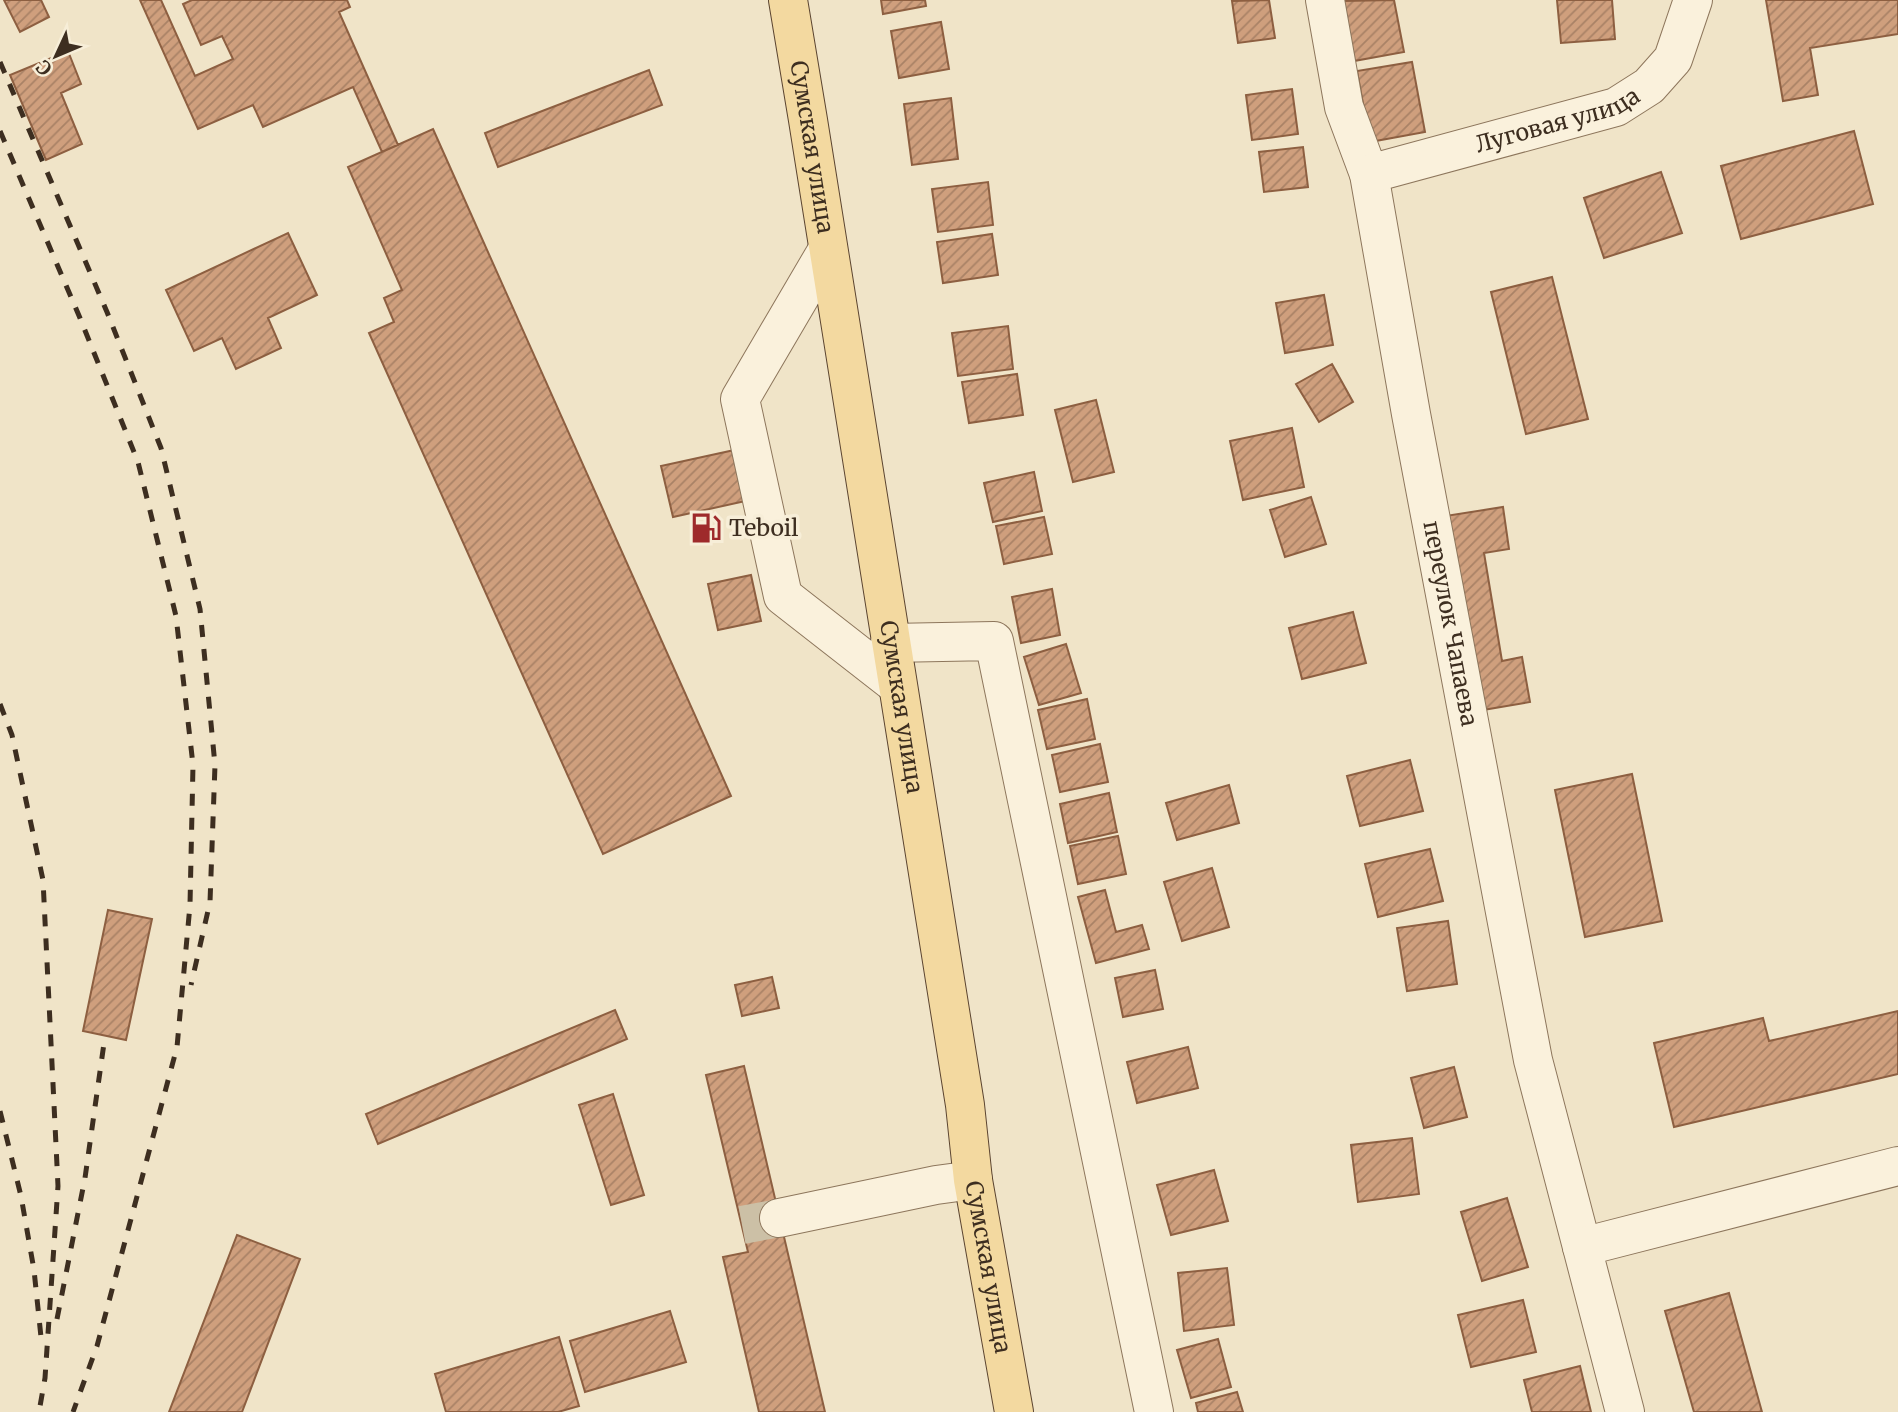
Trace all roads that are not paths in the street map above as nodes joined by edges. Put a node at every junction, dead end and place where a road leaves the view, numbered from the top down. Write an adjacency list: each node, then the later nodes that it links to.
1 (788, 0): 5 (main road, Сумская улица)
2 (1325, 0): 4 (street, переулок Чапаева)
3 (1693, 0): 4 (street, Луговая улица)
4 (1369, 174): 11 (street, переулок Чапаева)
5 (828, 249): 6 (main road, Сумская улица); 7 (street)
6 (890, 643): 7 (main road, Сумская улица); 13 (street)
7 (897, 685): 9 (main road, Сумская улица)
8 (1898, 1166): 11 (street)
9 (973, 1180): 10 (street); 12 (main road, Сумская улица)
10 (779, 1218)
11 (1582, 1247): 14 (street, переулок Чапаева)
12 (1014, 1412)
13 (1154, 1412)
14 (1625, 1412)

